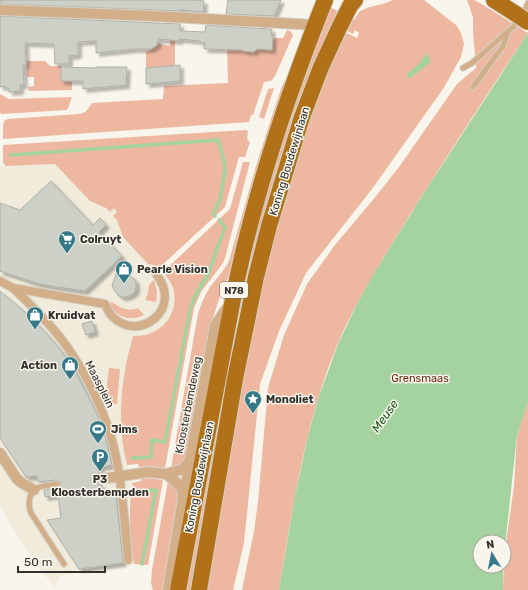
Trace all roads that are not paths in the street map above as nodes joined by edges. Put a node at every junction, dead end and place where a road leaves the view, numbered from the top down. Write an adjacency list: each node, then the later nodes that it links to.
1 (325, 0): 7 (main road, Koning Boudewijnlaan / N78)
2 (355, 0): 15 (main road, Koning Boudewijnlaan / N78)
3 (494, 0): 6 (main road)
4 (528, 3): 8 (lane)
5 (0, 10): 7 (street)
6 (522, 18)
7 (315, 25): 14 (main road, Koning Boudewijnlaan / N78)
8 (508, 31): 9 (lane); 10 (lane)
9 (463, 68)
10 (474, 87)
11 (156, 274): 13 (street)
12 (0, 281): 13 (street)
13 (13, 288): 19 (street, Maasplein)
14 (226, 314): 15 (street); 17 (street, Kloosterbemdeweg); 27 (main road, Koning Boudewijnlaan / N78)
15 (245, 330): 28 (main road, Koning Boudewijnlaan / N78)
16 (0, 453): 22 (street)
17 (190, 460): 18 (street, Kloosterbemdeweg); 23 (street)
18 (166, 474): 19 (street); 23 (street)
19 (120, 476): 20 (street); 24 (street, Maasplein)
20 (101, 479)
21 (57, 484): 22 (lane)
22 (34, 490): 25 (lane)
23 (184, 499): 26 (street)
24 (128, 560)
25 (64, 564)
26 (168, 590)
27 (178, 590)
28 (199, 590)

